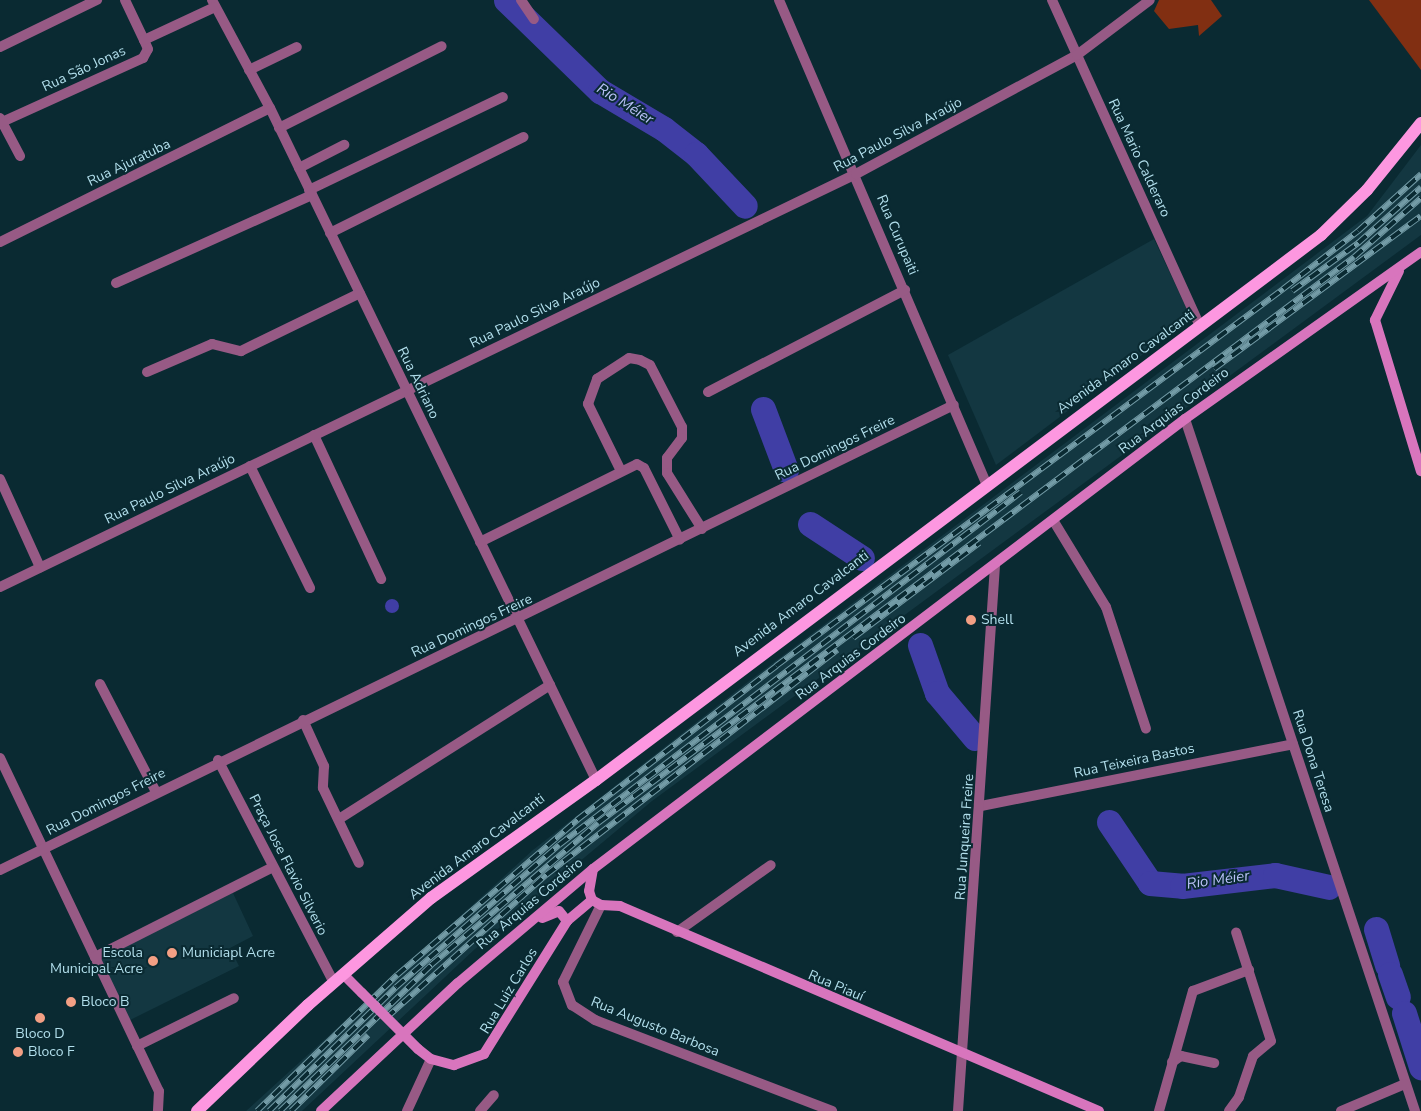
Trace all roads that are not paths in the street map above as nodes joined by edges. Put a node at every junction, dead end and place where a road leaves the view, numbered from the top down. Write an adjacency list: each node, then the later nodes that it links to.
1 (97, 0): 11 (street)
2 (124, 0): 9 (street)
3 (521, 0): 8 (street)
4 (779, 0): 24 (street, Rua Curupaiti)
5 (1052, 0): 13 (street, Rua Mario Calderaro)
6 (1150, 0): 13 (street, Rua Paulo Silva Araújo)
7 (214, 4): 9 (street); 14 (street, Rua Adriano)
8 (534, 19)
9 (144, 40): 17 (street, Rua São Jonas)
10 (442, 46): 19 (street)
11 (0, 47)
12 (297, 47): 14 (street)
13 (1077, 55): 24 (street, Rua Paulo Silva Araújo); 33 (street, Rua Mario Calderaro)
14 (249, 70): 16 (street, Rua Adriano)
15 (503, 97): 25 (street)
16 (270, 108): 19 (street, Rua Adriano); 27 (street, Rua Ajuratuba)
17 (1, 120): 22 (street)
18 (1421, 123): 33 (main road, Avenida Amaro Cavalcanti)
19 (279, 128): 23 (street, Rua Adriano)
20 (523, 137): 26 (street)
21 (344, 145): 23 (street)
22 (20, 156)
23 (299, 168): 25 (street, Rua Adriano)
24 (856, 174): 31 (street, Rua Curupaiti); 35 (street, Rua Paulo Silva Araújo)
25 (311, 193): 26 (street, Rua Adriano); 30 (street)
26 (330, 232): 32 (street, Rua Adriano)
27 (0, 242)
28 (1421, 252): 29 (main road, Rua Arquias Cordeiro)
29 (1400, 268): 38 (main road, Rua Arquias Cordeiro); 42 (main road)
30 (116, 283)
31 (905, 290): 36 (street); 37 (street, Rua Curupaiti)
32 (360, 294): 34 (street); 35 (street, Rua Adriano)
33 (1200, 326): 44 (main road, Avenida Amaro Cavalcanti)
34 (147, 372)
35 (407, 390): 39 (street, Rua Paulo Silva Araújo); 48 (street, Rua Adriano)
36 (708, 392)
37 (954, 405): 44 (street, Rua Curupaiti); 46 (street, Rua Domingos Freire)
38 (1185, 419): 45 (main road, Rua Arquias Cordeiro); 59 (street, Rua Dona Teresa)
39 (314, 435): 40 (street, Rua Paulo Silva Araújo); 51 (street)
40 (250, 466): 50 (street, Rua Paulo Silva Araújo); 53 (street)
41 (621, 471): 46 (street); 47 (street); 48 (street)
42 (1421, 471)
43 (0, 479): 50 (street)
44 (986, 483): 62 (main road, Avenida Amaro Cavalcanti)
45 (1053, 520): 49 (main road, Rua Arquias Cordeiro); 58 (street)
46 (702, 529): 47 (street, Rua Domingos Freire)
47 (680, 540): 54 (street, Rua Domingos Freire)
48 (480, 542): 54 (street, Rua Adriano)
49 (995, 565): 64 (street, Rua Junqueira Freire); 70 (main road, Rua Arquias Cordeiro)
50 (40, 568): 52 (street, Rua Paulo Silva Araújo)
51 (381, 579)
52 (0, 587)
53 (310, 588)
54 (518, 620): 56 (street, Rua Adriano); 57 (street, Rua Domingos Freire)
55 (100, 684): 63 (street)
56 (550, 685): 62 (street, Rua Adriano); 65 (street)
57 (303, 720): 61 (street, Rua Domingos Freire); 65 (street)
58 (1146, 729)
59 (1293, 744): 64 (street, Rua Teixeira Bastos); 87 (street, Rua Dona Teresa)
60 (0, 758): 66 (street)
61 (218, 760): 63 (street, Rua Domingos Freire); 69 (street, Praça Jose Flavio Silverio)
62 (596, 780): 79 (main road, Avenida Amaro Cavalcanti)
63 (156, 792): 66 (street, Rua Domingos Freire)
64 (981, 806): 83 (street, Rua Junqueira Freire)
65 (338, 819): 67 (street)
66 (43, 849): 71 (street, Rua Domingos Freire); 77 (street)
67 (359, 863)
68 (771, 865): 74 (street)
69 (273, 867): 77 (street); 80 (street, Praça Jose Flavio Silverio)
70 (593, 869): 72 (main road); 76 (main road, Rua Arquias Cordeiro)
71 (0, 870)
72 (597, 903): 73 (main road, Rua Luiz Carlos); 74 (main road, Rua Piauí); 94 (street, Rua Augusto Barbosa)
73 (567, 921): 76 (main road); 84 (main road, Rua Luiz Carlos)
74 (677, 932): 83 (main road, Rua Piauí)
75 (1236, 932): 78 (street)
76 (516, 934): 91 (main road, Rua Arquias Cordeiro)
77 (95, 958): 82 (street)
78 (1249, 970): 85 (street); 98 (street)
79 (344, 975): 80 (main road, Avenida Amaro Cavalcanti); 84 (main road, Rua Luiz Carlos, bridge)
80 (334, 984): 90 (main road, Avenida Amaro Cavalcanti)
81 (234, 998): 82 (street)
82 (137, 1046): 89 (street)
83 (963, 1053): 95 (street, Rua Junqueira Freire); 96 (main road, Rua Piauí)
84 (431, 1059): 92 (street)
85 (1172, 1062): 86 (street); 97 (street)
86 (1214, 1062)
87 (1405, 1084): 99 (street); 100 (street, Rua Dona Teresa)
88 (494, 1095): 93 (street)
89 (158, 1111)
90 (197, 1111)
91 (321, 1111)
92 (406, 1111)
93 (480, 1111)
94 (832, 1111)
95 (958, 1111)
96 (1099, 1111)
97 (1158, 1111)
98 (1228, 1111)
99 (1341, 1111)
100 (1415, 1111)

